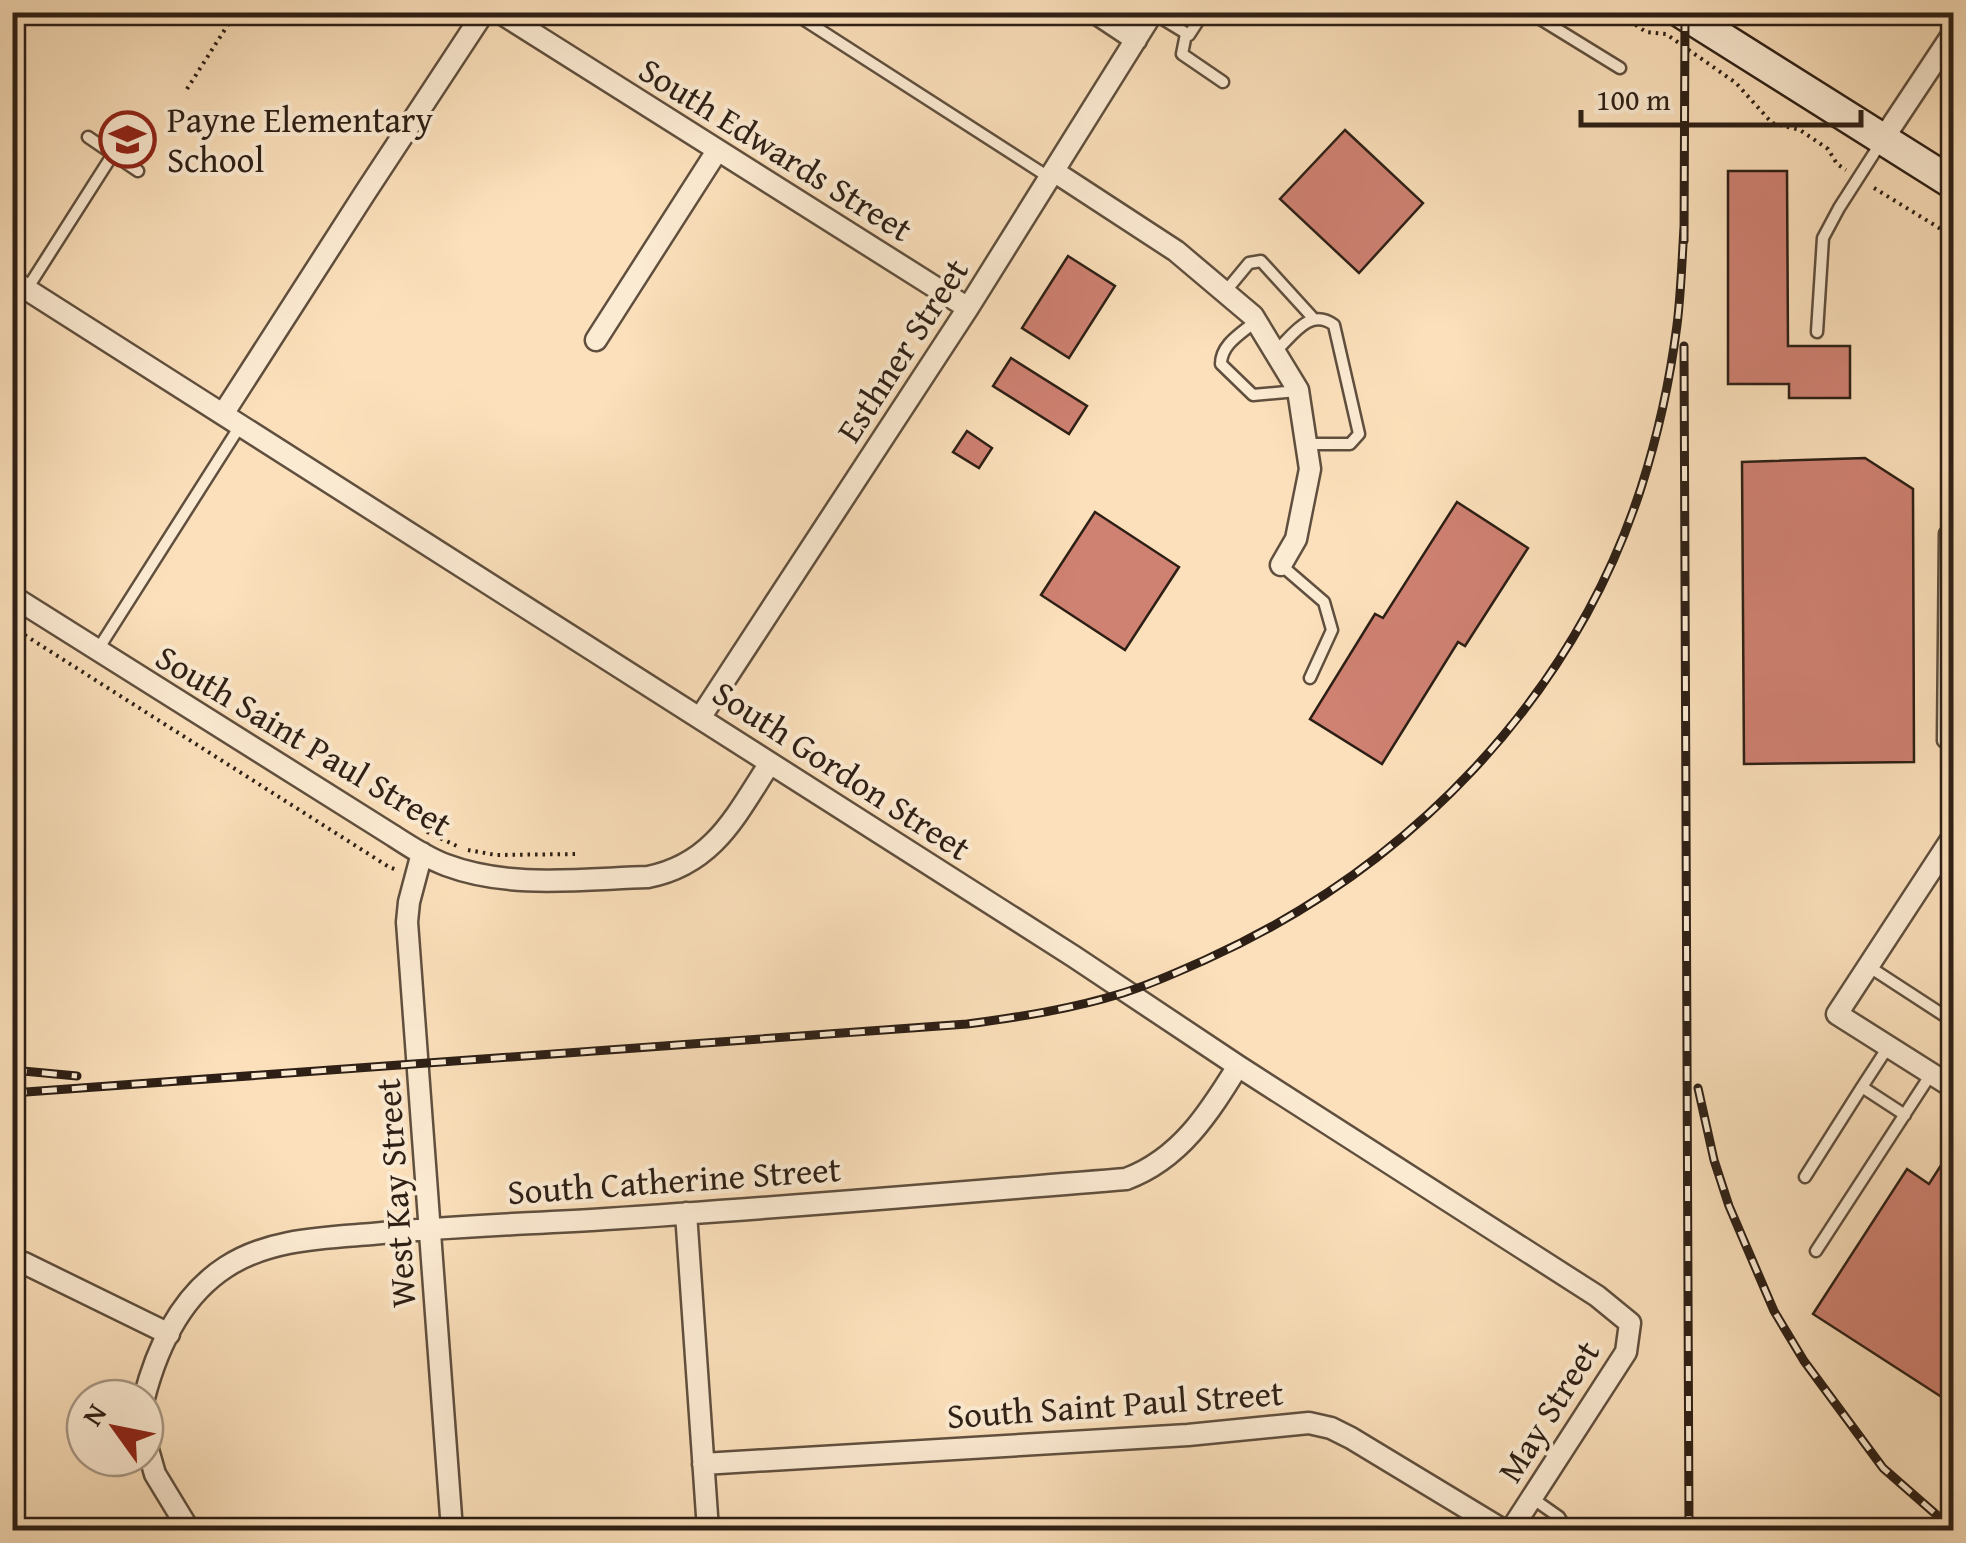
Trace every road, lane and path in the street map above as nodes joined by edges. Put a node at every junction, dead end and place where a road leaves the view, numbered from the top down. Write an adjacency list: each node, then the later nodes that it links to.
1 (93, 12): 2 (lane)
2 (104, 12)
3 (236, 12): 18 (path)
4 (484, 12): 38 (street)
5 (499, 12): 21 (street, South Edwards Street)
6 (792, 12): 25 (lane)
7 (1094, 12): 15 (street)
8 (1204, 12): 14 (lane)
9 (1529, 12): 16 (lane)
10 (1616, 12): 24 (path)
11 (1681, 12): 20 (main road)
12 (1153, 13): 14 (lane); 15 (street, Esthner Street)
13 (1954, 32): 20 (street)
14 (1186, 34): 17 (lane)
15 (1136, 40): 25 (street, Esthner Street)
16 (1620, 68)
17 (1223, 82)
18 (188, 88)
19 (88, 137): 22 (lane)
20 (1883, 139): 26 (main road); 34 (lane)
21 (717, 151): 31 (street, South Edwards Street); 35 (street)
22 (113, 154): 23 (lane); 29 (lane)
23 (138, 170)
24 (1853, 174)
25 (1053, 175): 30 (street); 31 (street, Esthner Street)
26 (1954, 184)
27 (1874, 188): 28 (path)
28 (1954, 237)
29 (20, 284): 38 (street, South Gordon Street)
30 (1225, 292): 32 (lane); 33 (street)
31 (968, 308): 46 (street, Esthner Street)
32 (1313, 318): 36 (lane); 39 (lane)
33 (1257, 321): 36 (street); 37 (lane)
34 (1816, 332)
35 (596, 340)
36 (1275, 352): 37 (street)
37 (1298, 390): 39 (street)
38 (232, 419): 44 (lane); 46 (street, South Gordon Street)
39 (1306, 444): 41 (street)
40 (1954, 538): 47 (lane)
41 (1281, 565): 45 (lane)
42 (12, 596): 44 (street, South Saint Paul Street)
43 (12, 628): 53 (path)
44 (97, 651): 51 (street, South Saint Paul Street)
45 (1310, 678)
46 (700, 718): 48 (street, South Gordon Street)
47 (1954, 751)
48 (770, 763): 51 (street, South Saint Paul Street); 57 (street, South Gordon Street)
49 (420, 829): 52 (path)
50 (1954, 835): 54 (street)
51 (422, 854): 63 (street, West Kay Street)
52 (578, 854)
53 (400, 871)
54 (1868, 966): 55 (lane); 56 (street)
55 (1954, 1022)
56 (1888, 1046): 58 (street); 59 (lane)
57 (1238, 1066): 62 (street, South Catherine Street); 66 (street, South Gordon Street)
58 (1945, 1077): 60 (lane)
59 (1862, 1087): 60 (lane); 61 (lane)
60 (1905, 1114): 64 (lane)
61 (1805, 1176)
62 (686, 1213): 63 (street, South Catherine Street); 69 (street)
63 (431, 1228): 67 (street, South Catherine Street); 73 (street, West Kay Street)
64 (1816, 1251)
65 (24, 1263): 67 (street)
66 (1630, 1323): 71 (street, May Street)
67 (169, 1334): 68 (street, South Catherine Street)
68 (149, 1378)
69 (703, 1464): 74 (street); 75 (street, South Saint Paul Street)
70 (157, 1478): 72 (street)
71 (1532, 1498): 75 (street, May Street); 76 (lane)
72 (189, 1530)
73 (452, 1530)
74 (708, 1530)
75 (1507, 1530)
76 (1568, 1530)

